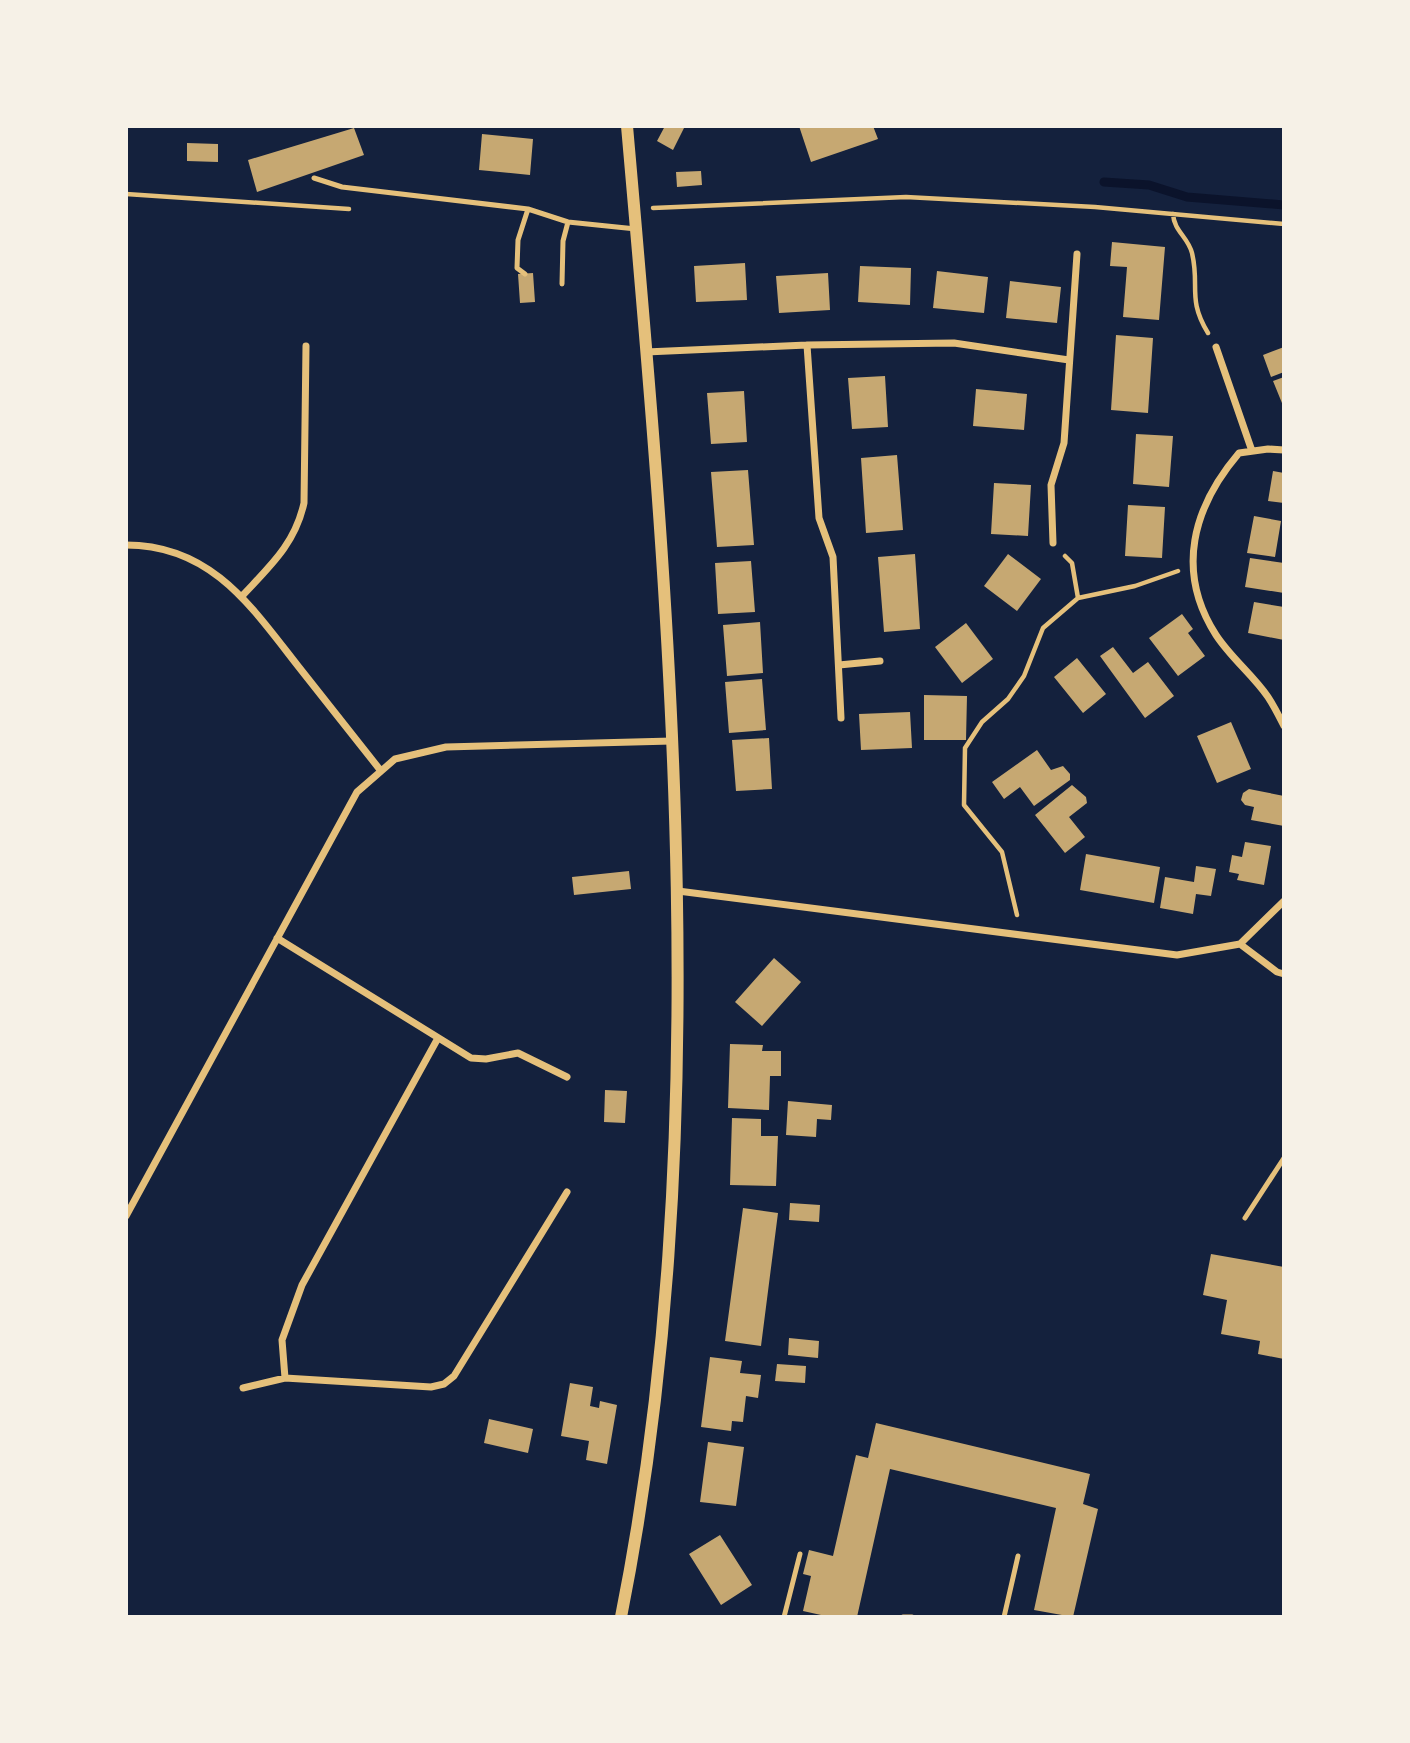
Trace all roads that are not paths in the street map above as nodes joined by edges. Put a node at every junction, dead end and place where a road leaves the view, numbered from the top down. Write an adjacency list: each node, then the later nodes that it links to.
1 (627, 126): 5 (street)
2 (314, 178): 3 (lane)
3 (528, 209): 4 (lane); 7 (lane)
4 (568, 222): 5 (lane); 8 (lane)
5 (636, 229): 12 (street)
6 (1077, 254): 13 (street)
7 (526, 274)
8 (562, 284)
9 (807, 345): 12 (street); 13 (street); 20 (street)
10 (306, 346): 18 (street)
11 (1216, 347): 15 (street)
12 (646, 352): 23 (street)
13 (1069, 360): 16 (street)
14 (1284, 450): 15 (street)
15 (1252, 451): 22 (street)
16 (1053, 542)
17 (126, 545): 18 (street)
18 (243, 595): 24 (street)
19 (880, 662): 20 (street)
20 (839, 665): 21 (street)
21 (841, 719)
22 (1284, 726)
23 (672, 741): 24 (street); 25 (street)
24 (381, 771): 27 (street)
25 (678, 891): 28 (street); 40 (street)
26 (1284, 901): 28 (street)
27 (277, 938): 30 (street); 34 (street)
28 (1240, 944): 29 (street)
29 (1284, 974)
30 (438, 1038): 31 (street); 36 (street)
31 (567, 1077)
32 (1284, 1158): 35 (lane)
33 (567, 1192): 36 (street)
34 (126, 1216)
35 (1245, 1218)
36 (285, 1378): 37 (street)
37 (243, 1388)
38 (800, 1554): 41 (lane)
39 (1018, 1556): 44 (lane)
40 (621, 1617)
41 (784, 1617)
42 (903, 1617): 43 (lane)
43 (912, 1617)
44 (1004, 1617)

